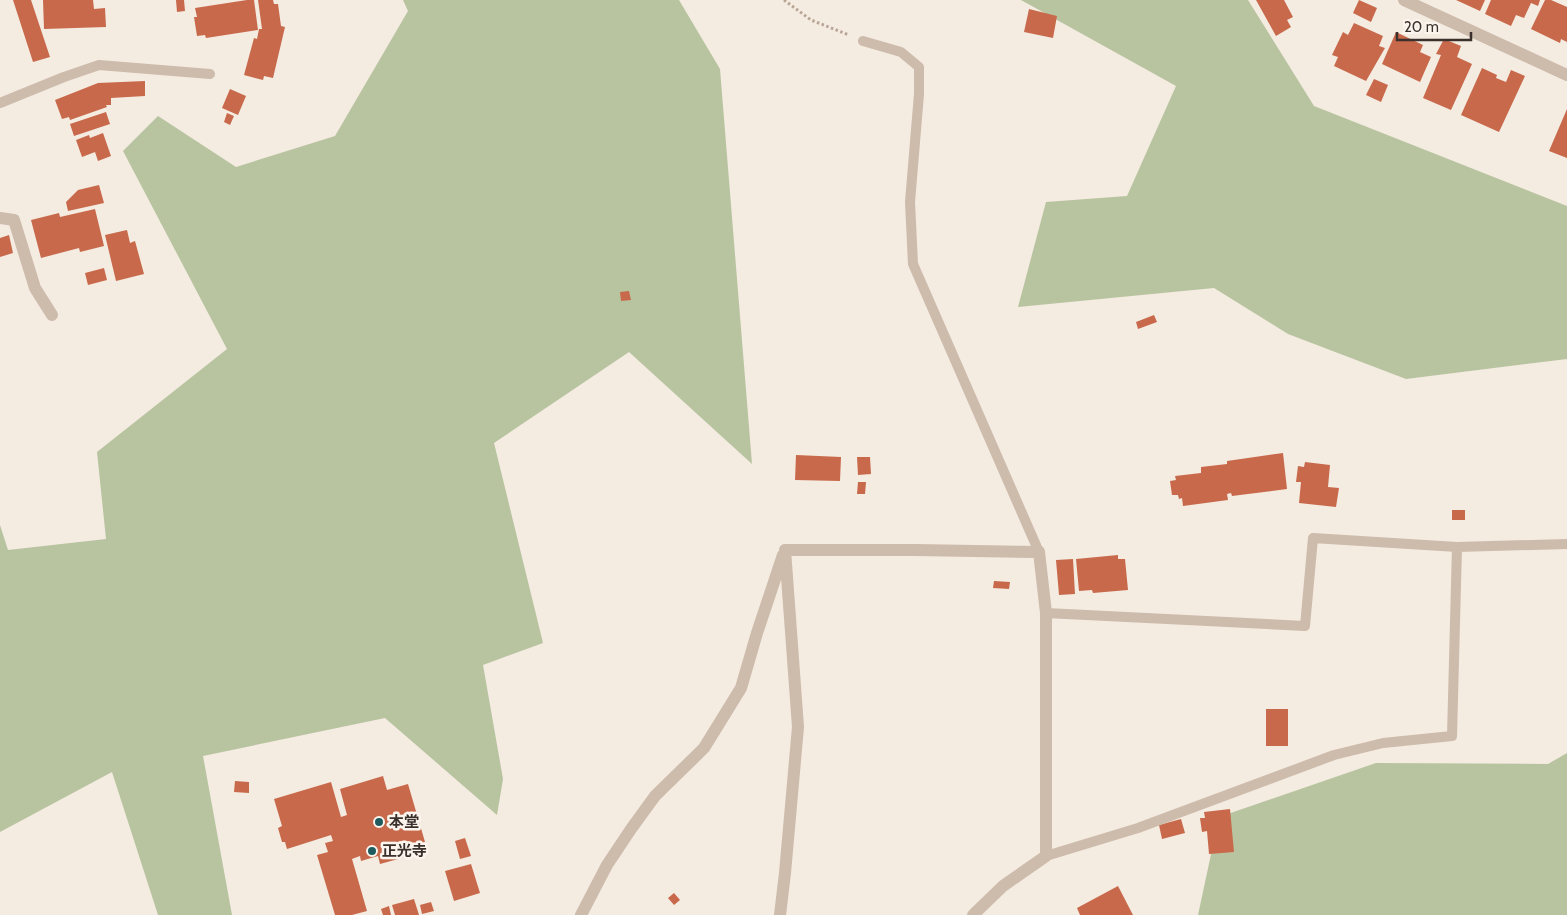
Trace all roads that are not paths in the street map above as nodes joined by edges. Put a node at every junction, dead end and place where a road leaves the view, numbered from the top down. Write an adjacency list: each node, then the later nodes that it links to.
1 (1404, 0): 4 (street)
2 (862, 41): 11 (lane)
3 (210, 74): 5 (lane)
4 (1567, 75)
5 (0, 103)
6 (0, 218): 7 (street)
7 (52, 315)
8 (1567, 544): 9 (lane)
9 (1457, 547): 12 (lane); 13 (lane)
10 (785, 550): 11 (street); 14 (street); 15 (street)
11 (1039, 552): 12 (street)
12 (1046, 613): 13 (street)
13 (1046, 856): 16 (street)
14 (581, 915)
15 (780, 915)
16 (973, 915)

